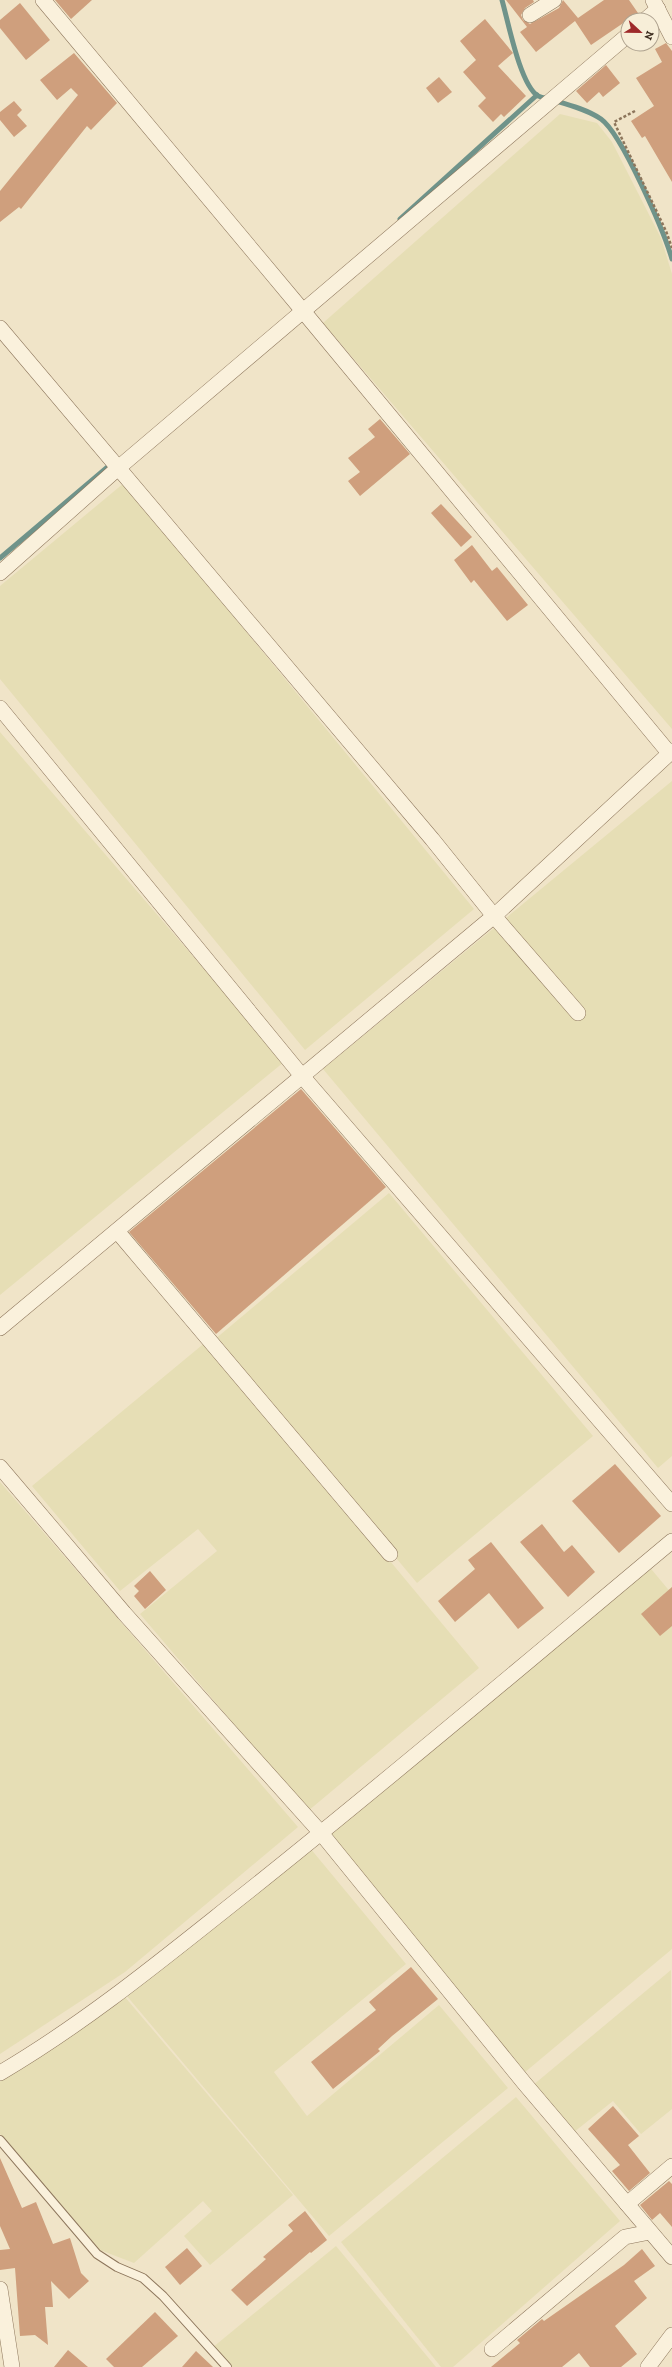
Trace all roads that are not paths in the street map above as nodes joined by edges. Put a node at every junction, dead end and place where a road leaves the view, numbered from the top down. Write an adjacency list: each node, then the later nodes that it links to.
1 (43, 0): 7 (street)
2 (554, 0): 4 (street)
3 (655, 5): 5 (street)
4 (530, 15)
5 (672, 37)
6 (620, 42): 7 (street)
7 (300, 306): 9 (street); 12 (street)
8 (0, 328): 9 (street)
9 (114, 464): 10 (street); 13 (street)
10 (0, 573)
11 (0, 708): 15 (street)
12 (670, 752): 13 (street)
13 (494, 916): 14 (street); 15 (street)
14 (578, 1013)
15 (302, 1076): 16 (street); 19 (street)
16 (117, 1230): 17 (street); 21 (street)
17 (0, 1328)
18 (0, 1467): 22 (street)
19 (672, 1504)
20 (672, 1541): 22 (street)
21 (390, 1554)
22 (321, 1834): 23 (street); 26 (street)
23 (0, 2072)
24 (0, 2140): 33 (lane)
25 (672, 2166): 26 (street)
26 (626, 2204): 27 (street)
27 (650, 2232): 28 (street); 31 (street)
28 (672, 2257)
29 (0, 2289): 32 (street)
30 (672, 2335): 34 (street)
31 (492, 2349)
32 (12, 2367)
33 (227, 2367)
34 (648, 2367)

